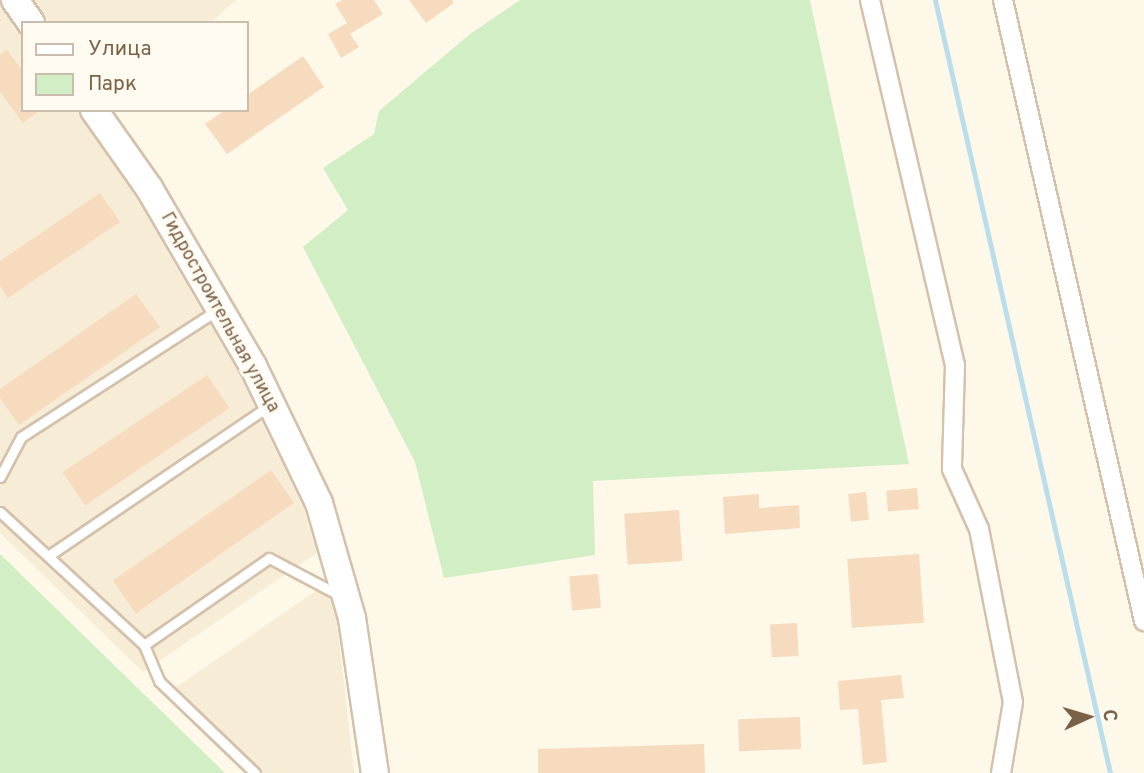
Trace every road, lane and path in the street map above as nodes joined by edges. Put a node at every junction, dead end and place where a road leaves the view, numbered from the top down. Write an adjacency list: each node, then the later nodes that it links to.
1 (15, 0): 4 (street)
2 (870, 0): 16 (street)
3 (1003, 0): 12 (street)
4 (30, 21)
5 (95, 112): 6 (street, Гидростроительная улица)
6 (219, 309): 7 (street, Гидростроительная улица); 8 (lane)
7 (271, 404): 10 (lane); 11 (street, Гидростроительная улица)
8 (0, 477)
9 (0, 512): 10 (lane)
10 (48, 556): 13 (lane)
11 (347, 600): 13 (lane); 15 (street, Гидростроительная улица)
12 (1144, 621)
13 (144, 645): 14 (lane)
14 (255, 773)
15 (375, 773)
16 (1001, 773)

